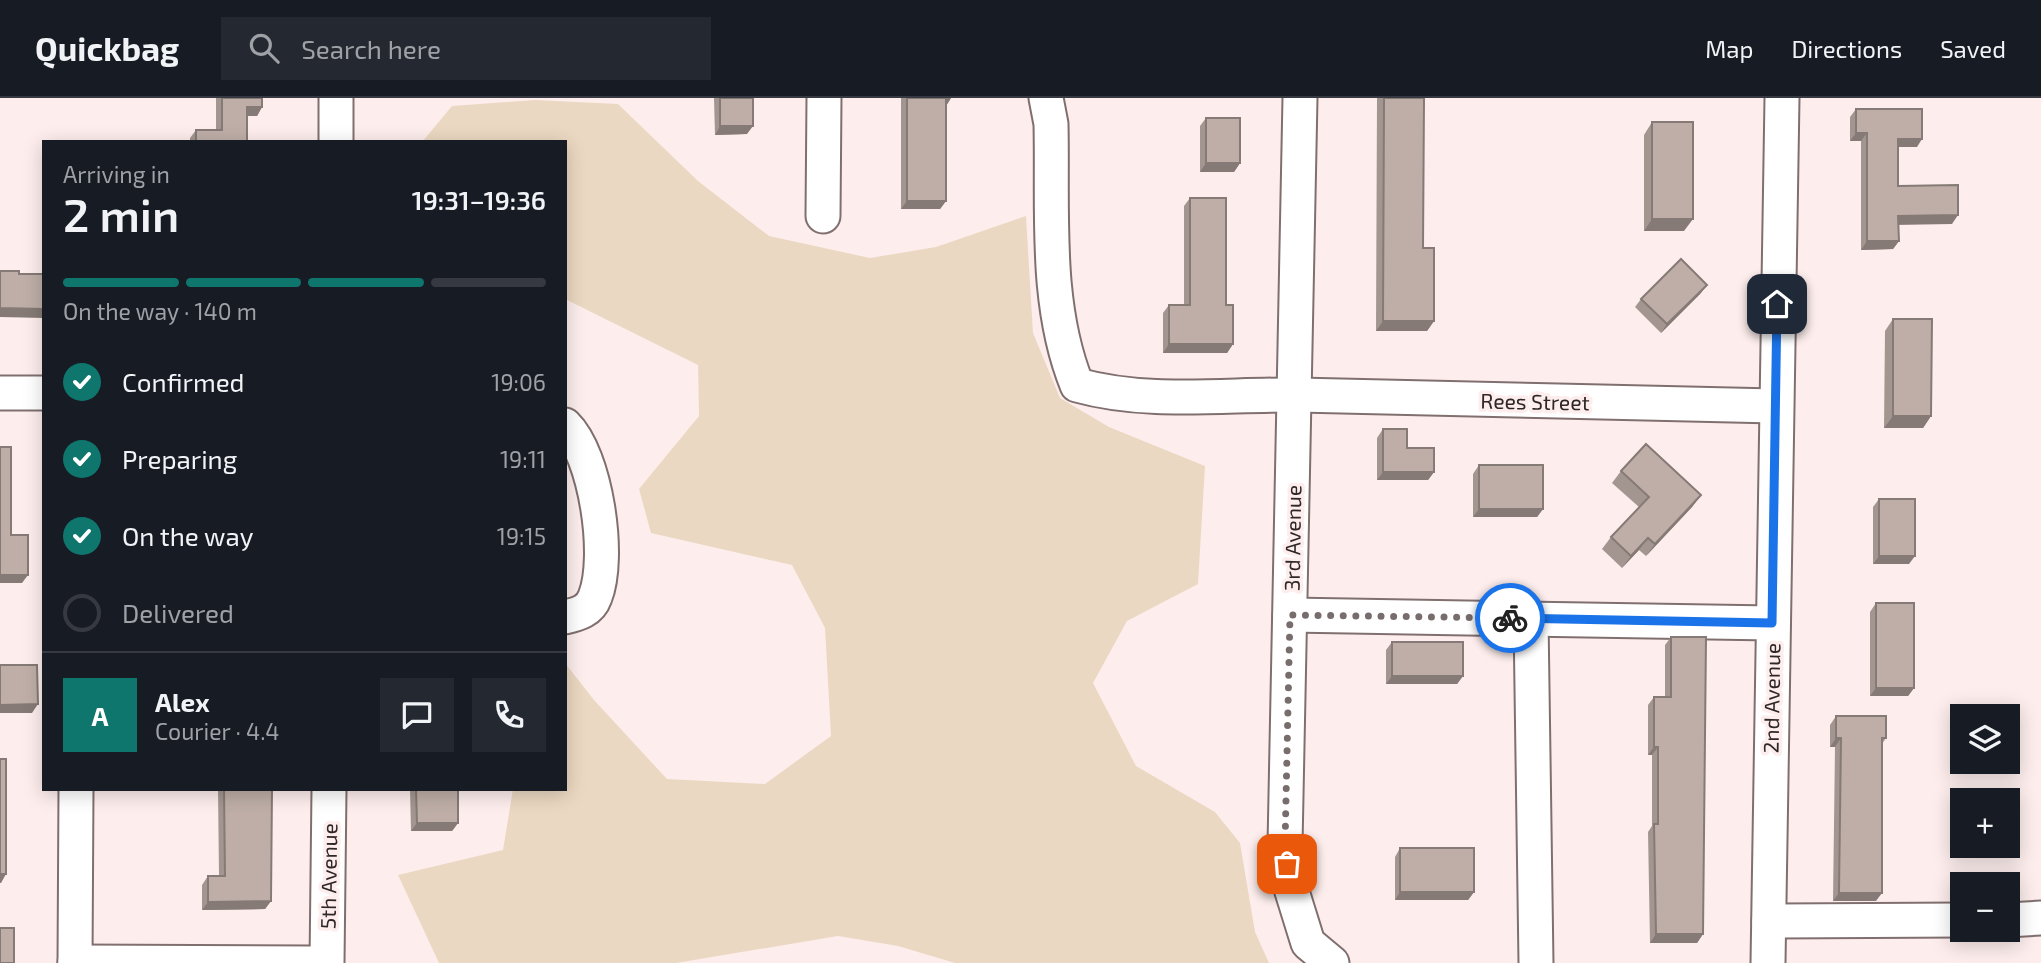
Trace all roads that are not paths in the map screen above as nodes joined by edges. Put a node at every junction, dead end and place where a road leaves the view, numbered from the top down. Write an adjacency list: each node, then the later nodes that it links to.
1 (336, 98): 6 (street)
2 (824, 98): 7 (street)
3 (1046, 98): 10 (street, Rees Street)
4 (1300, 98): 10 (street, 3rd Avenue)
5 (1782, 98): 11 (street, 2nd Avenue)
6 (336, 140)
7 (823, 216)
8 (0, 393): 9 (street)
9 (42, 393)
10 (1295, 395): 11 (street, Rees Street); 13 (street, 3rd Avenue)
11 (1775, 407): 16 (street, 2nd Avenue)
12 (567, 429): 14 (street)
13 (1290, 615): 15 (street); 26 (street, 3rd Avenue)
14 (567, 617)
15 (1531, 619): 16 (street); 27 (street)
16 (1772, 623): 22 (street, 2nd Avenue)
17 (76, 791): 23 (street)
18 (329, 791): 25 (street, 5th Avenue)
19 (2041, 918): 20 (street)
20 (2020, 919)
21 (1950, 920): 22 (street)
22 (1769, 921): 28 (street, 2nd Avenue)
23 (75, 962): 24 (street)
24 (314, 963)
25 (327, 963)
26 (1332, 963)
27 (1536, 963)
28 (1768, 963)

